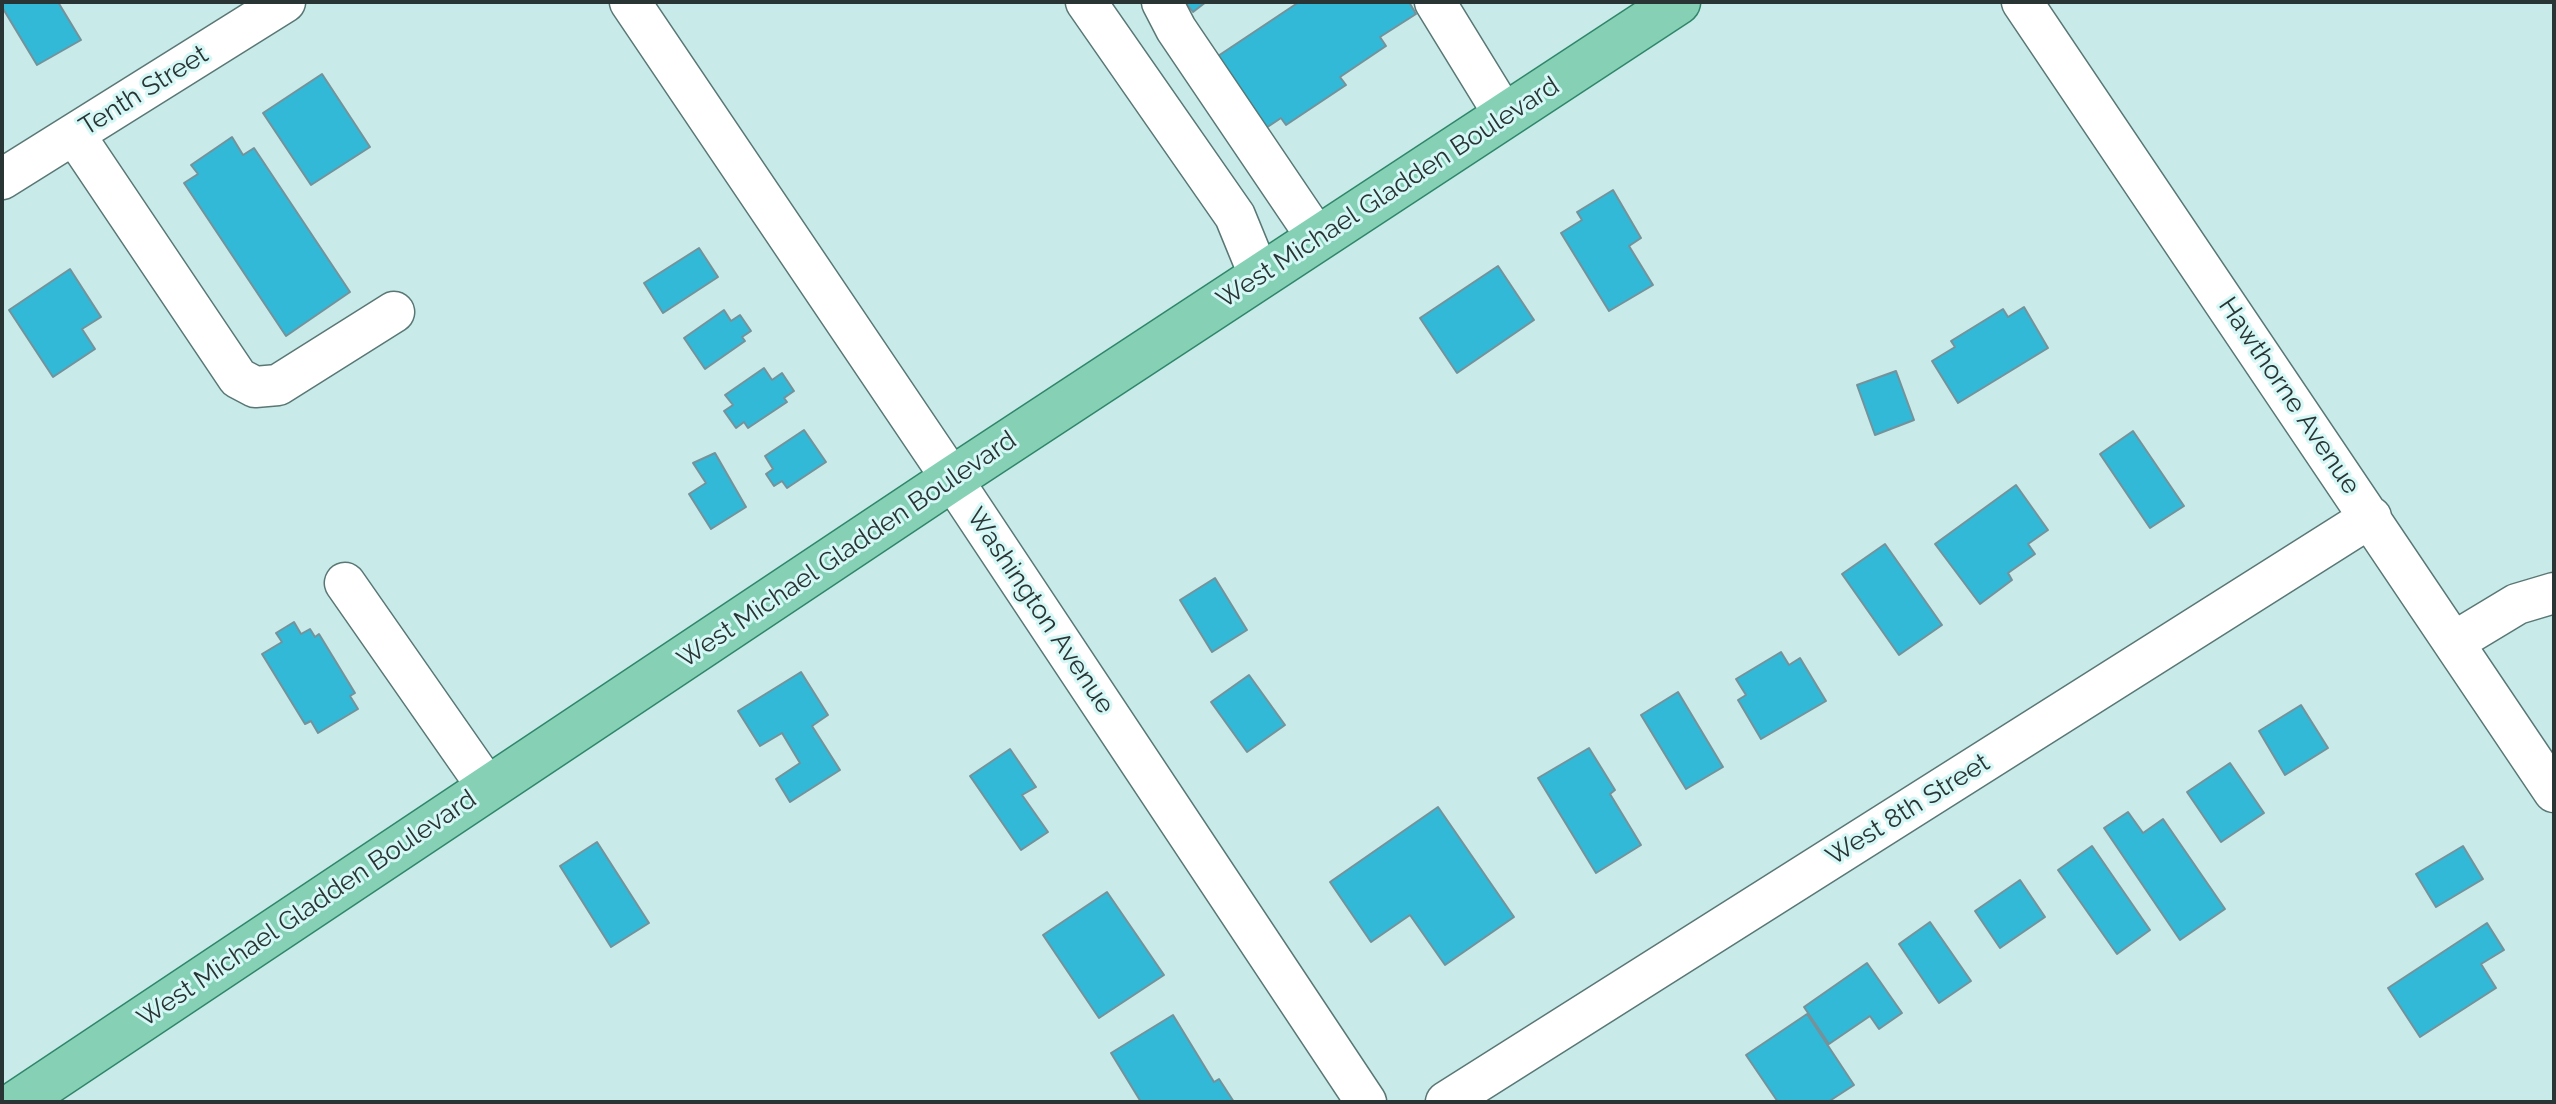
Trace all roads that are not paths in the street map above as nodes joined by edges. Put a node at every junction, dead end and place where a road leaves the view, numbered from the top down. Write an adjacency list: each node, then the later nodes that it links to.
1 (285, 2): 9 (street, Tenth Street)
2 (630, 2): 14 (street, Washington Avenue)
3 (1086, 2): 12 (street)
4 (1162, 2): 11 (street)
5 (1435, 2): 8 (street)
6 (1678, 2): 8 (main road, West Michael Gladden Boulevard)
7 (2022, 2): 15 (street, Hawthorne Avenue)
8 (1505, 116): 11 (main road, West Michael Gladden Boulevard)
9 (74, 134): 10 (street, Tenth Street); 13 (street)
10 (5, 171)
11 (1318, 239): 12 (main road, West Michael Gladden Boulevard)
12 (1260, 277): 14 (main road, West Michael Gladden Boulevard)
13 (394, 312)
14 (952, 479): 19 (main road, West Michael Gladden Boulevard); 22 (street, Washington Avenue)
15 (2371, 517): 18 (street, Hawthorne Avenue); 23 (street, West 8th Street)
16 (345, 583): 19 (street)
17 (2554, 593): 18 (street)
18 (2454, 642): 20 (street, Hawthorne Avenue)
19 (488, 788): 21 (main road, West Michael Gladden Boulevard)
20 (2554, 792)
21 (18, 1102)
22 (1366, 1102)
23 (1446, 1102)

